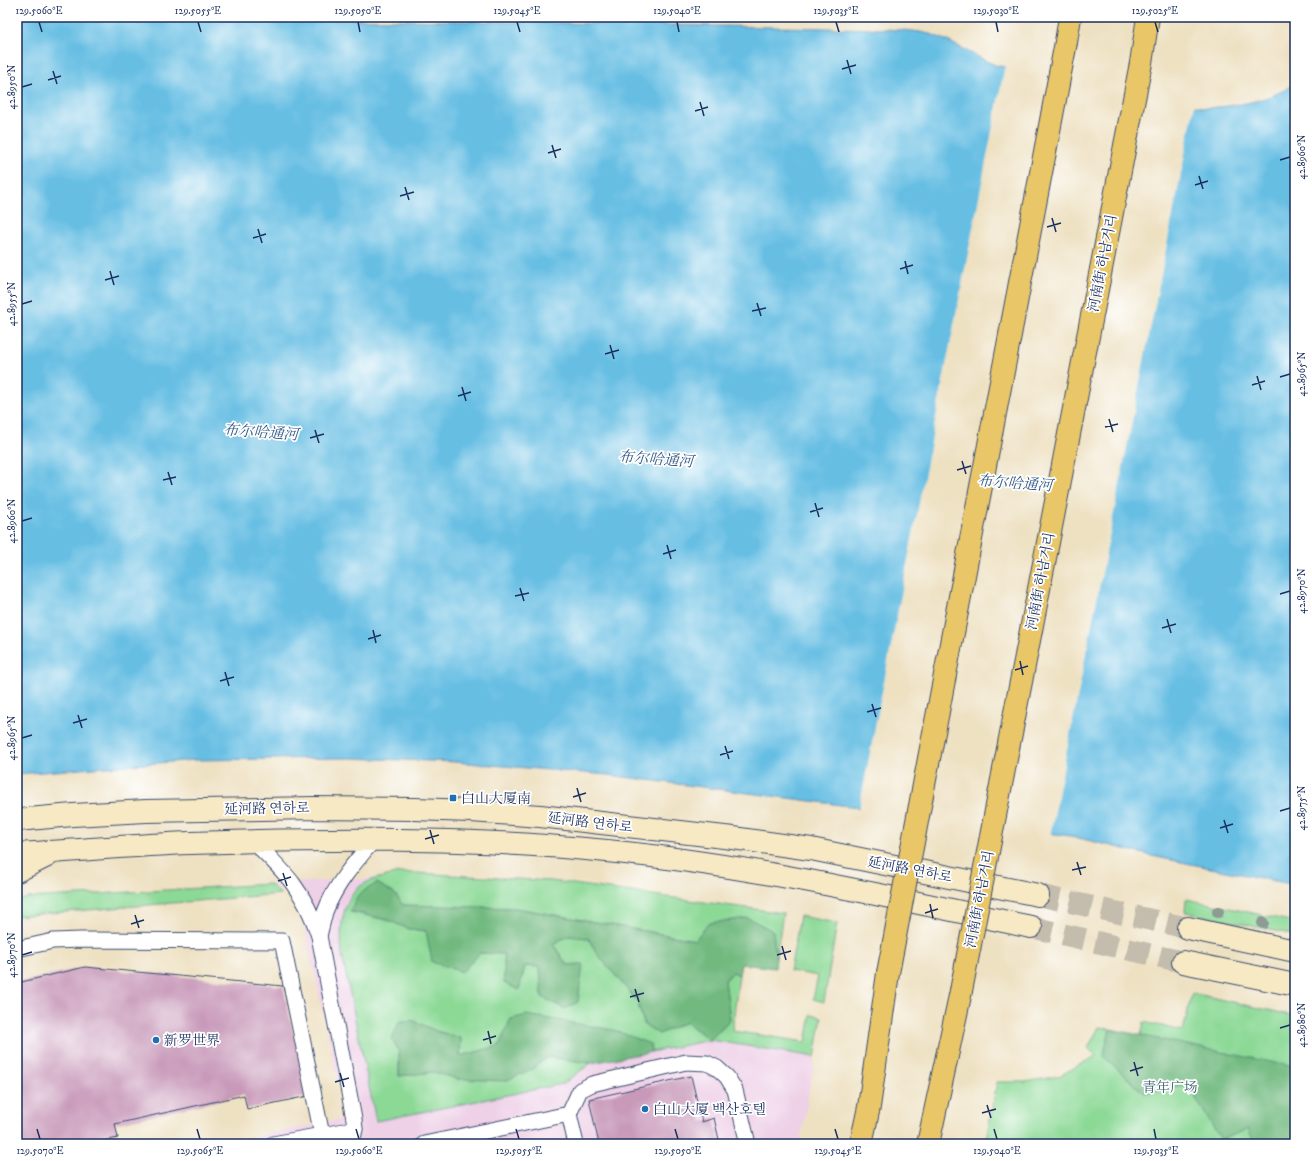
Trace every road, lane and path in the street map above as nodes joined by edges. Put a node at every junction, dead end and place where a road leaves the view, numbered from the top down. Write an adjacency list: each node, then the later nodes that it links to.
1 (1070, 17): 25 (main road, bridge)
2 (1148, 17): 26 (main road, 河南街 하남거리, bridge)
3 (17, 820): 9 (main road, 延河路 연하로)
4 (373, 841): 5 (main road, 延河路 연하로); 10 (main road, 延河路 연하로); 12 (lane)
5 (254, 842): 6 (main road, 延河路 연하로); 12 (lane)
6 (55, 852): 7 (main road, 延河路 연하로); 8 (main road)
7 (17, 854)
8 (17, 871)
9 (1038, 895)
10 (1031, 926)
11 (1188, 928): 14 (main road)
12 (319, 936): 18 (lane)
13 (17, 949): 19 (lane)
14 (1295, 951)
15 (1183, 962): 16 (main road)
16 (1295, 985)
17 (569, 1114): 22 (lane); 23 (lane); 24 (lane)
18 (355, 1129): 19 (lane); 21 (lane)
19 (322, 1135): 20 (lane)
20 (273, 1144)
21 (352, 1144)
22 (424, 1144)
23 (576, 1144)
24 (748, 1144)
25 (861, 1144)
26 (928, 1144)

